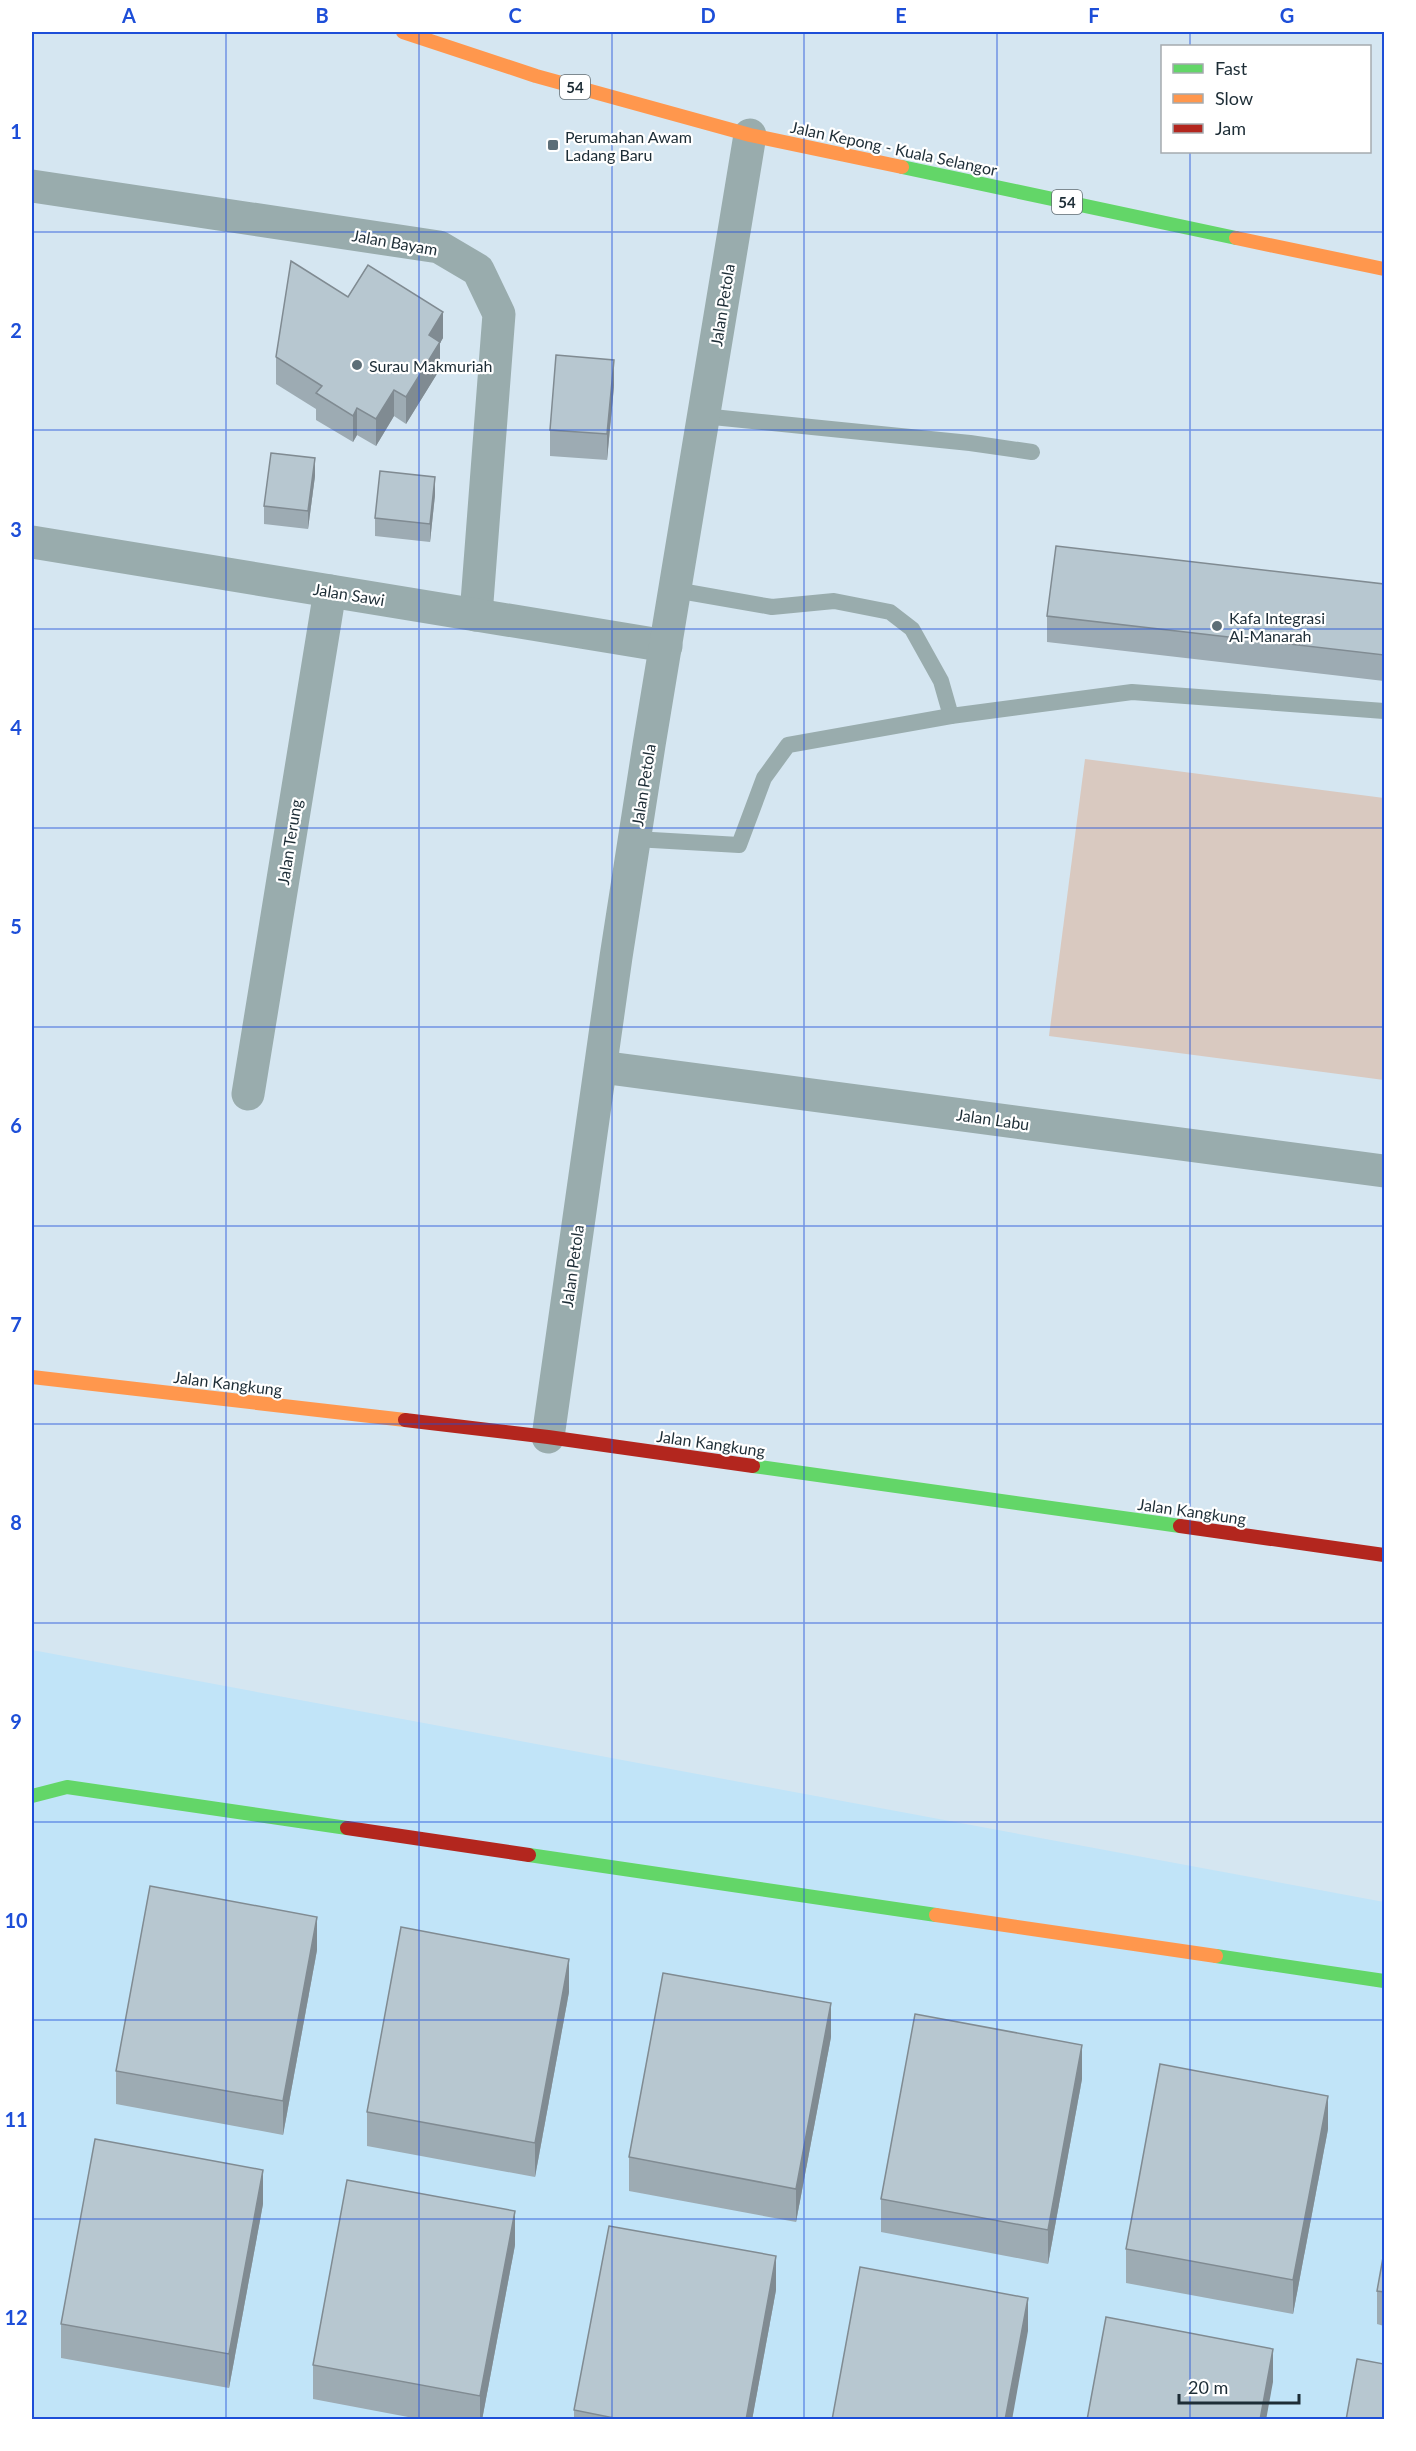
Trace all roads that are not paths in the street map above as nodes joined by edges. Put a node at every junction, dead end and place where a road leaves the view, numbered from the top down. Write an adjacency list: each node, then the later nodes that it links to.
1 (403, 32): 2 (main road, Jalan Kepong - Kuala Selangor / 54)
2 (750, 135): 4 (main road, Jalan Kepong - Kuala Selangor / 54); 5 (street, Jalan Petola)
3 (32, 186): 10 (street, Jalan Bayam)
4 (1384, 269)
5 (703, 416): 6 (lane); 8 (street, Jalan Petola)
6 (1032, 452)
7 (32, 542): 9 (street, Jalan Sawi)
8 (675, 590): 11 (street, Jalan Petola); 13 (lane)
9 (330, 591): 10 (street, Jalan Sawi); 16 (street, Jalan Terung)
10 (476, 615): 11 (street, Jalan Sawi)
11 (666, 646): 14 (street, Jalan Petola)
12 (1384, 711): 13 (lane)
13 (951, 716): 14 (lane)
14 (635, 839): 15 (street, Jalan Petola)
15 (601, 1067): 17 (street, Jalan Labu); 19 (street, Jalan Petola)
16 (248, 1094)
17 (1384, 1171)
18 (32, 1377): 19 (main road, Jalan Kangkung)
19 (548, 1437): 20 (main road, Jalan Kangkung)
20 (1384, 1555)
21 (32, 1796): 22 (main road)
22 (1384, 1982)

